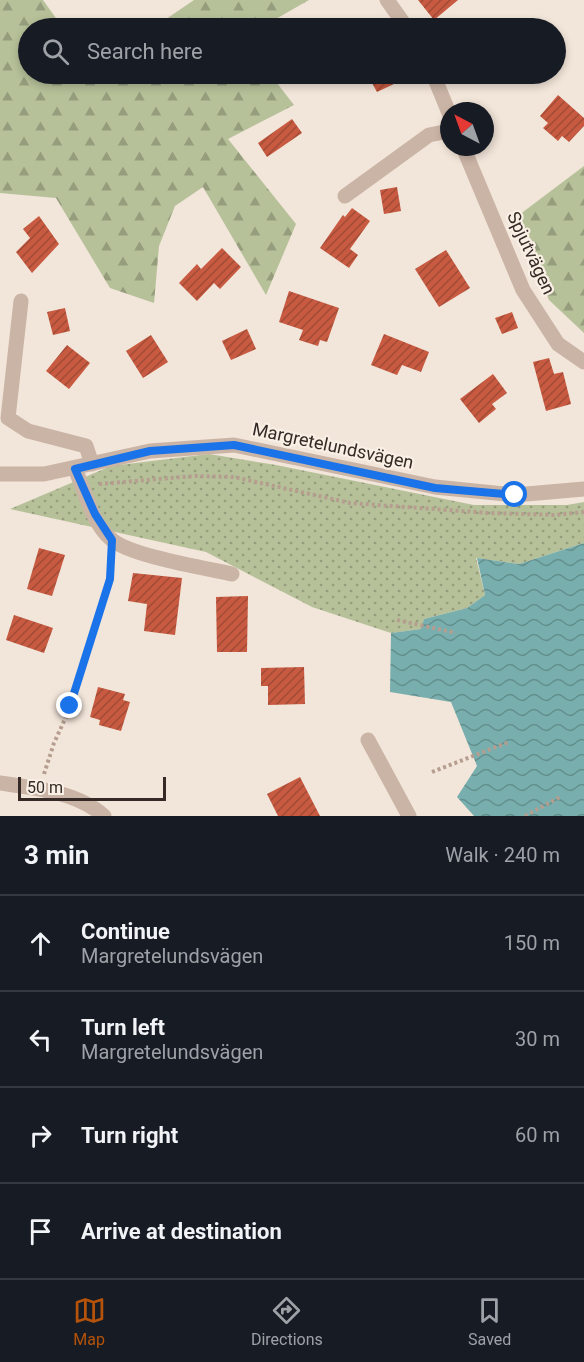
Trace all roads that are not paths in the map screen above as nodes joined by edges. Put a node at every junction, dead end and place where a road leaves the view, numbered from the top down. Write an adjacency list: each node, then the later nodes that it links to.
1 (387, 0): 2 (street)
2 (400, 18)
3 (437, 84): 4 (street)
4 (444, 102)
5 (440, 133): 7 (street)
6 (467, 156): 9 (street, Spjutvägen)
7 (345, 196)
8 (21, 302): 10 (street)
9 (584, 362)
10 (92, 464): 11 (street, Margretelundsvägen); 13 (street, Margretelundsvägen)
11 (75, 469): 12 (street, Margretelundsvägen); 14 (street)
12 (0, 474)
13 (584, 489)
14 (232, 574)
15 (368, 740): 18 (street)
16 (0, 783): 17 (street)
17 (104, 816)
18 (410, 816)

